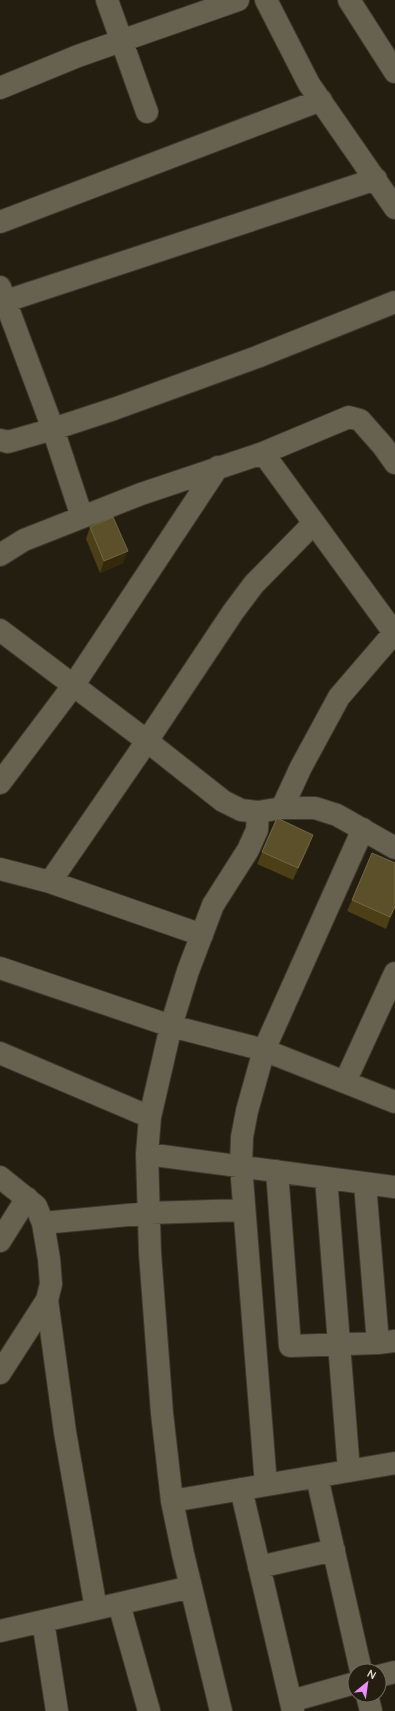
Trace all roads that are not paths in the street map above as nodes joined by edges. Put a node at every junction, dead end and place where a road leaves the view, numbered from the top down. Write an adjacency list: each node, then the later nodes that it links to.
1 (107, 0): 5 (street)
2 (238, 0): 5 (street)
3 (266, 0): 8 (street)
4 (349, 0): 6 (street)
5 (123, 40): 7 (street); 9 (street)
6 (395, 72)
7 (0, 88)
8 (321, 100): 10 (street); 12 (street)
9 (147, 112)
10 (376, 178): 11 (street); 13 (street)
11 (395, 208)
12 (0, 222)
13 (2, 297): 15 (street)
14 (395, 302): 15 (street)
15 (53, 429): 16 (street); 20 (street)
16 (0, 440)
17 (263, 453): 18 (street); 19 (street); 21 (street)
18 (395, 463)
19 (218, 468): 20 (street); 25 (street)
20 (82, 517): 22 (street)
21 (314, 523): 24 (street); 26 (street)
22 (0, 555)
23 (0, 630): 25 (street)
24 (394, 633): 28 (street)
25 (72, 686): 26 (street); 27 (street)
26 (147, 741): 29 (street); 33 (street)
27 (0, 783)
28 (282, 808): 29 (street); 30 (street)
29 (258, 812): 34 (street)
30 (363, 829): 31 (street); 38 (street)
31 (395, 848)
32 (0, 870): 33 (street)
33 (50, 882): 34 (street)
34 (202, 935): 37 (street)
35 (0, 968): 37 (street)
36 (395, 973): 40 (street)
37 (172, 1026): 38 (street); 42 (street)
38 (264, 1050): 40 (street); 44 (street)
39 (0, 1053): 42 (street)
40 (345, 1082): 41 (street)
41 (395, 1102)
42 (150, 1117): 43 (street)
43 (147, 1154): 44 (street); 52 (street)
44 (241, 1166): 45 (street); 51 (street)
45 (278, 1171): 47 (street); 57 (street)
46 (0, 1177): 50 (street)
47 (326, 1178): 48 (street); 57 (street)
48 (365, 1184): 49 (street); 56 (street)
49 (395, 1187)
50 (27, 1198): 53 (street); 54 (street)
51 (244, 1210): 52 (street); 62 (street)
52 (149, 1213): 53 (street); 64 (street)
53 (43, 1223): 55 (street)
54 (0, 1241)
55 (47, 1300): 58 (street); 69 (street)
56 (386, 1342): 57 (street)
57 (339, 1345): 60 (street)
58 (0, 1372)
59 (395, 1464): 60 (street)
60 (349, 1471): 61 (street)
61 (317, 1477): 62 (street); 65 (street)
62 (266, 1485): 63 (street)
63 (240, 1490): 64 (street); 66 (street)
64 (172, 1501): 67 (street)
65 (334, 1550): 66 (street); 72 (street)
66 (259, 1567): 74 (street)
67 (191, 1587): 68 (street); 77 (street)
68 (119, 1604): 69 (street); 76 (street)
69 (96, 1609): 70 (street)
70 (42, 1621): 71 (street); 75 (street)
71 (0, 1631)
72 (359, 1663)
73 (347, 1686): 74 (street)
74 (292, 1706)
75 (57, 1711)
76 (149, 1711)
77 (221, 1711)

